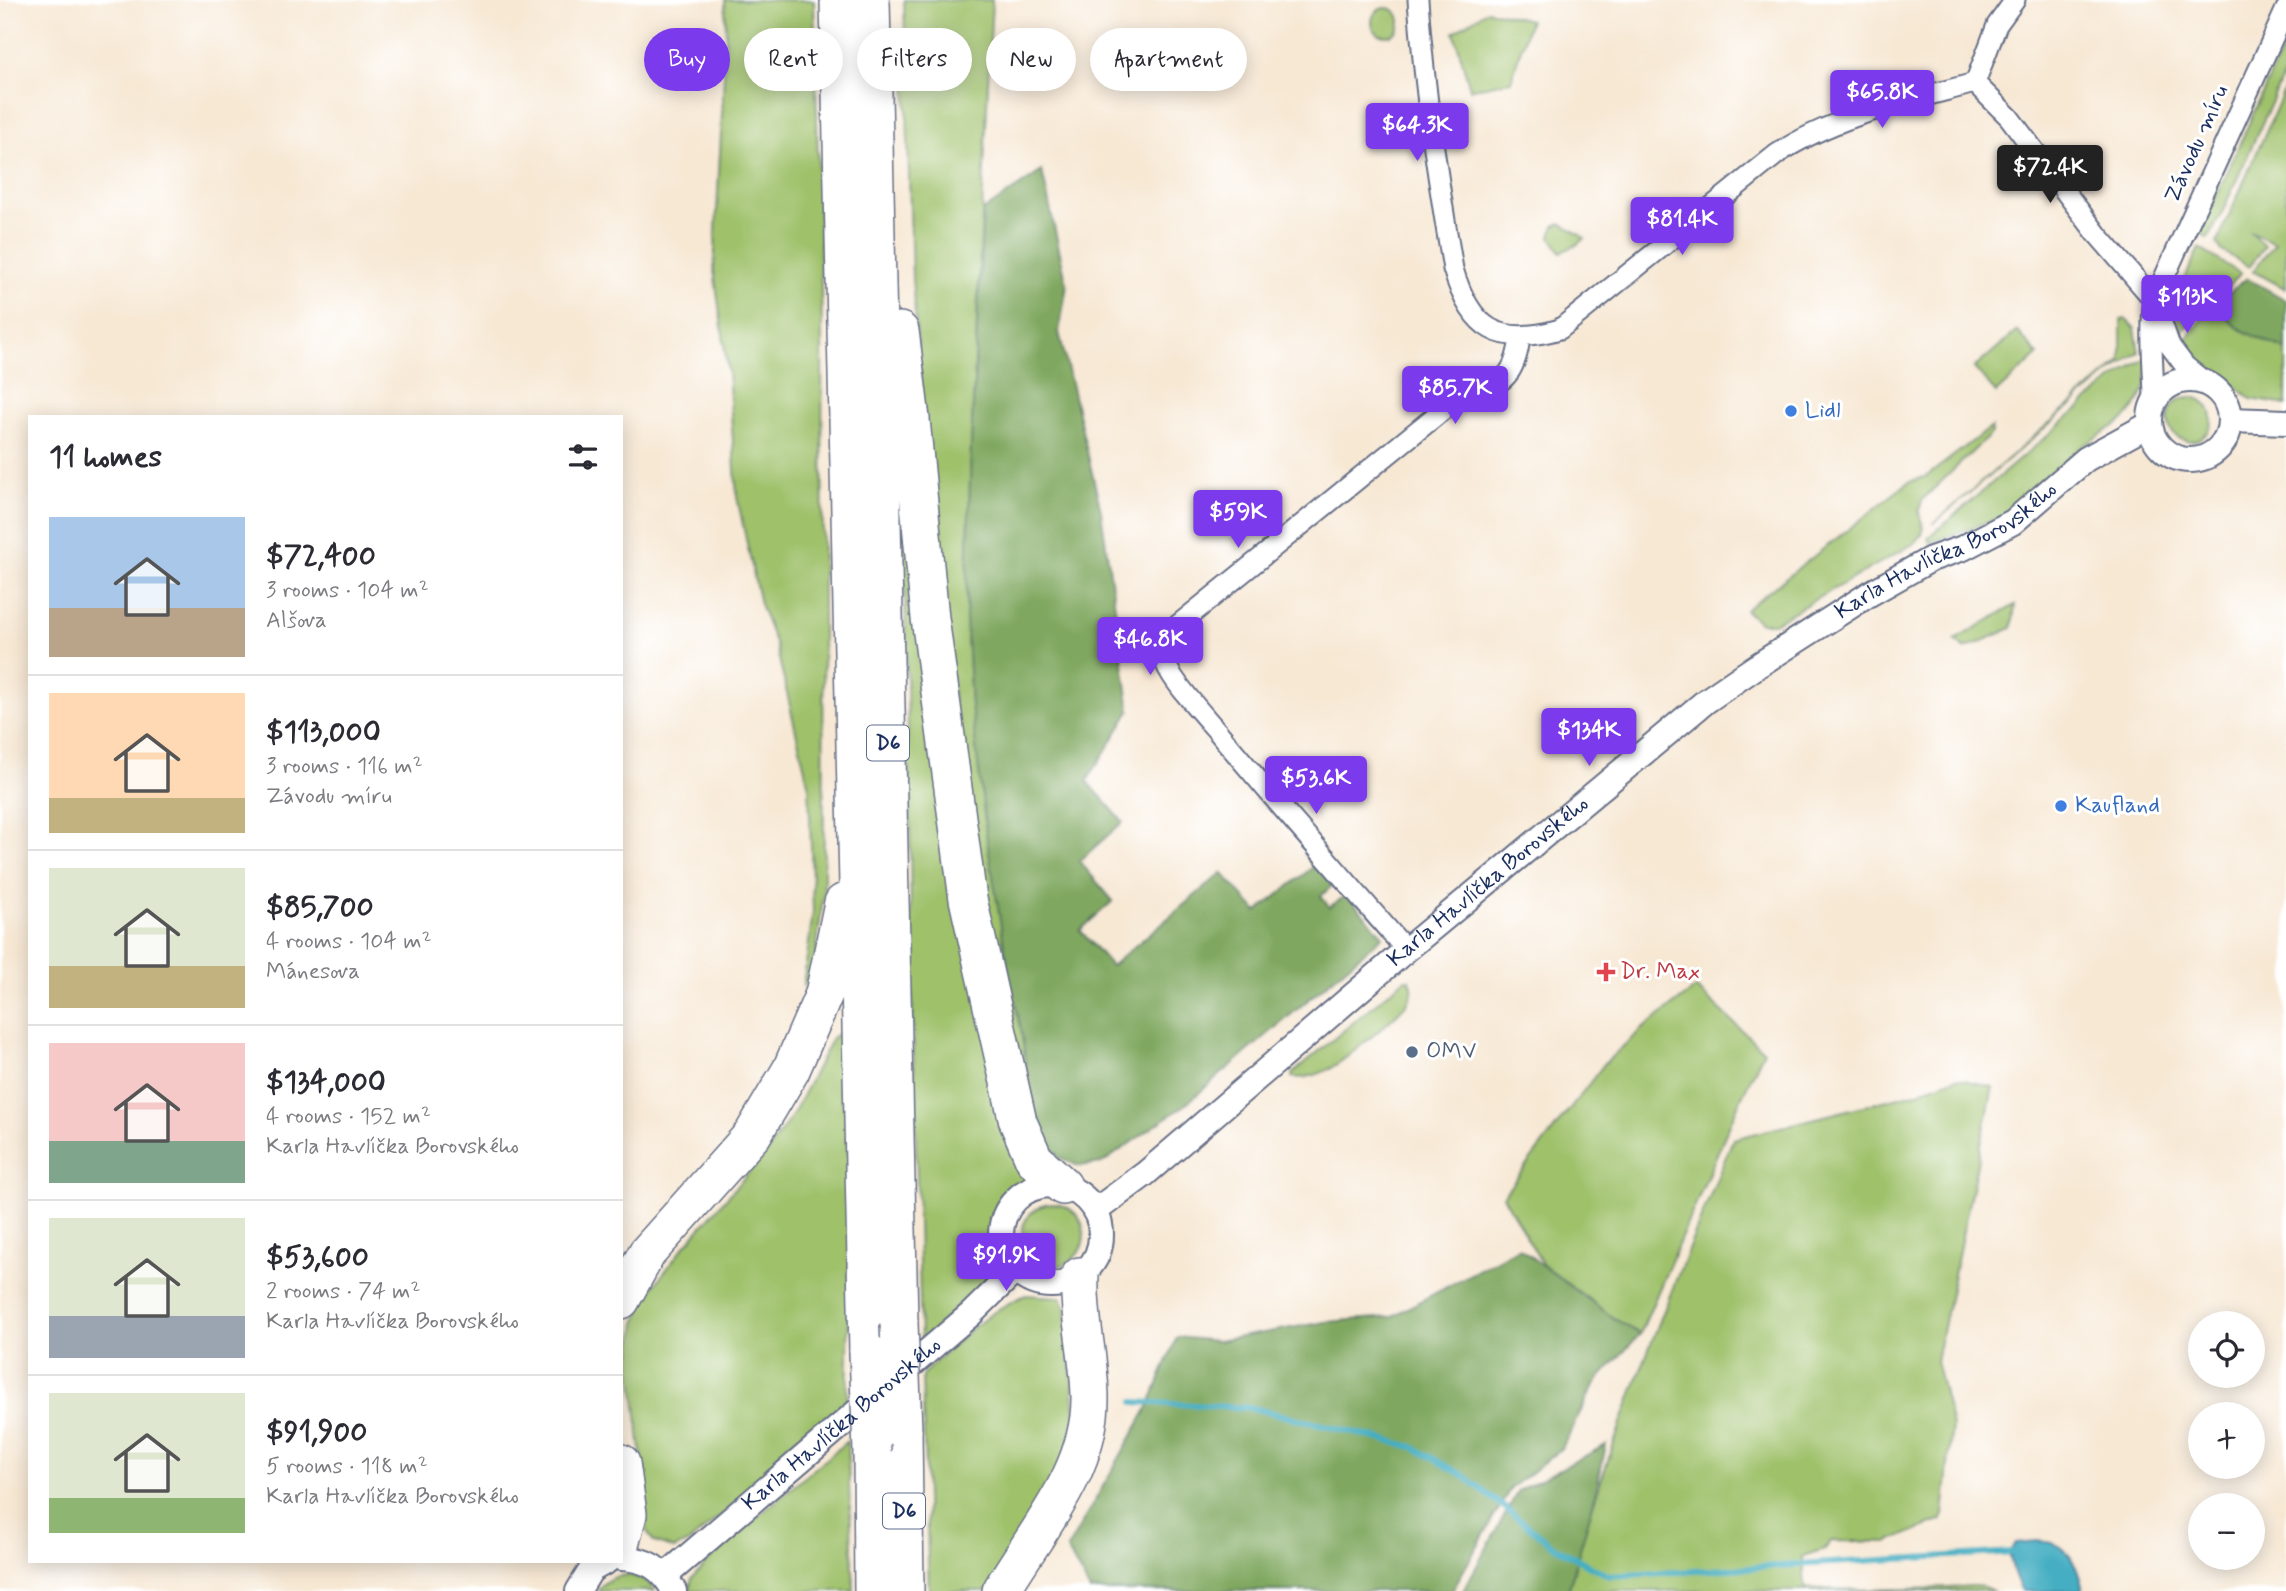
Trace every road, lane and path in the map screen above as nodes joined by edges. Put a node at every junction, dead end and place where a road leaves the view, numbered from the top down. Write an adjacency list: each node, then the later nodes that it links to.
1 (839, 0): 14 (highway, D6)
2 (871, 0): 7 (highway, D6)
3 (1418, 0): 9 (street)
4 (2015, 0): 6 (street)
5 (2286, 9): 8 (street, Závodu míru)
6 (1975, 83): 8 (street); 9 (street)
7 (876, 162): 16 (highway); 28 (highway, D6, bridge)
8 (2154, 300): 10 (street); 11 (street, Závodu míru)
9 (1521, 337): 15 (street)
10 (2205, 382): 11 (street); 12 (street)
11 (2152, 413): 12 (street); 15 (street, Karla Havlíčka Borovského)
12 (2230, 420): 13 (street)
13 (2286, 422)
14 (856, 836): 20 (highway); 27 (highway, D6, bridge)
15 (1406, 950): 17 (street, Karla Havlíčka Borovského)
16 (1063, 1186): 17 (street); 18 (street)
17 (1095, 1211): 19 (street)
18 (1015, 1270): 19 (street); 25 (street, Karla Havlíčka Borovského)
19 (1080, 1276): 29 (highway)
20 (623, 1296)
21 (623, 1478): 22 (highway)
22 (623, 1533)
23 (623, 1558): 25 (street)
24 (603, 1563): 26 (street)
25 (669, 1583)
26 (578, 1591)
27 (873, 1591)
28 (905, 1591)
29 (1001, 1591)

